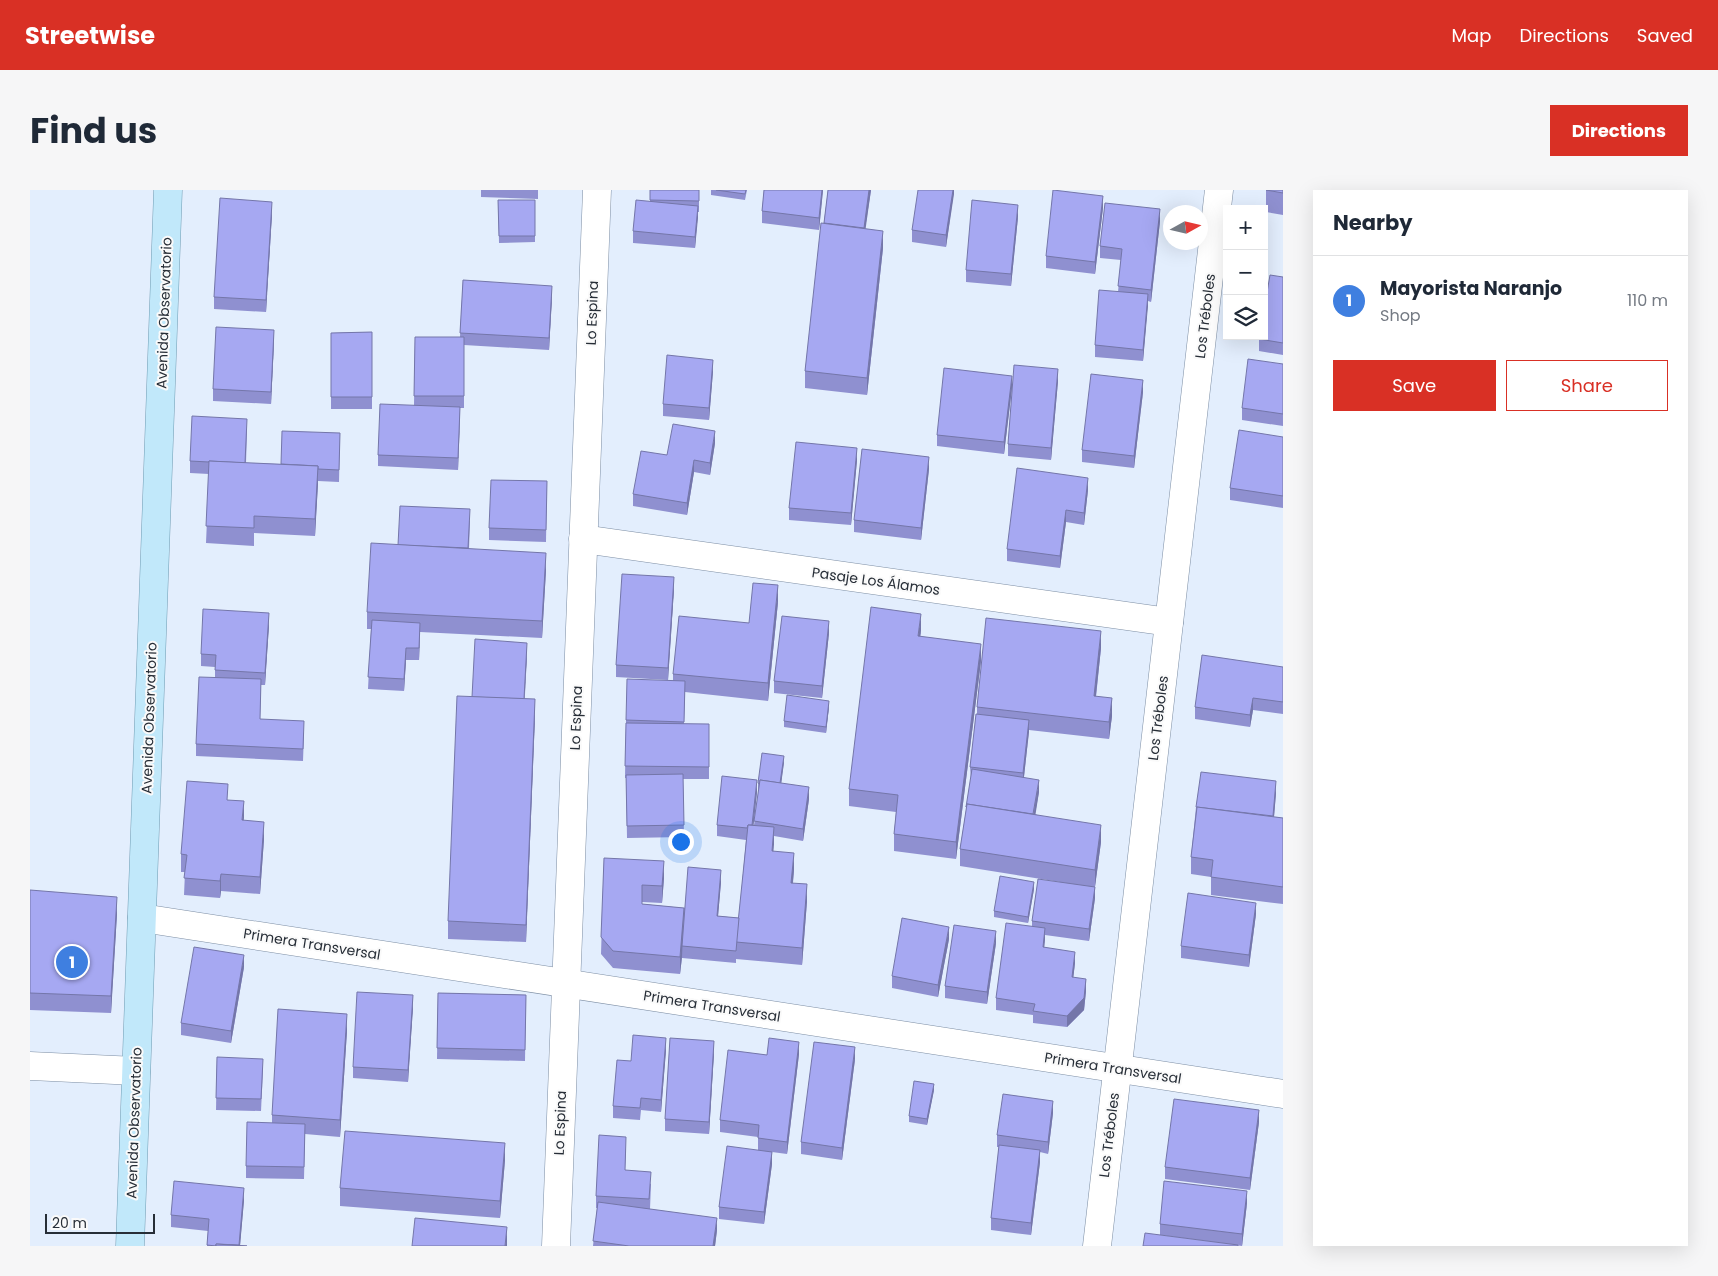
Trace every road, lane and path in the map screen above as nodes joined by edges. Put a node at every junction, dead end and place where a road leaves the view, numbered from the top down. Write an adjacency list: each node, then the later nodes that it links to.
1 (168, 190): 6 (main road, Avenida Observatorio)
2 (597, 190): 4 (street, Lo Espina)
3 (1219, 190): 5 (street, Los Tréboles)
4 (583, 539): 5 (street, Pasaje Los Álamos); 7 (street, Lo Espina)
5 (1169, 622): 9 (street, Los Tréboles)
6 (142, 918): 7 (street, Primera Transversal); 10 (main road, Avenida Observatorio)
7 (566, 984): 9 (street, Primera Transversal); 13 (street, Lo Espina)
8 (30, 1066): 10 (street)
9 (1117, 1069): 11 (street, Primera Transversal); 14 (street, Los Tréboles)
10 (136, 1071): 12 (main road, Avenida Observatorio)
11 (1283, 1094)
12 (130, 1246)
13 (556, 1246)
14 (1097, 1246)

